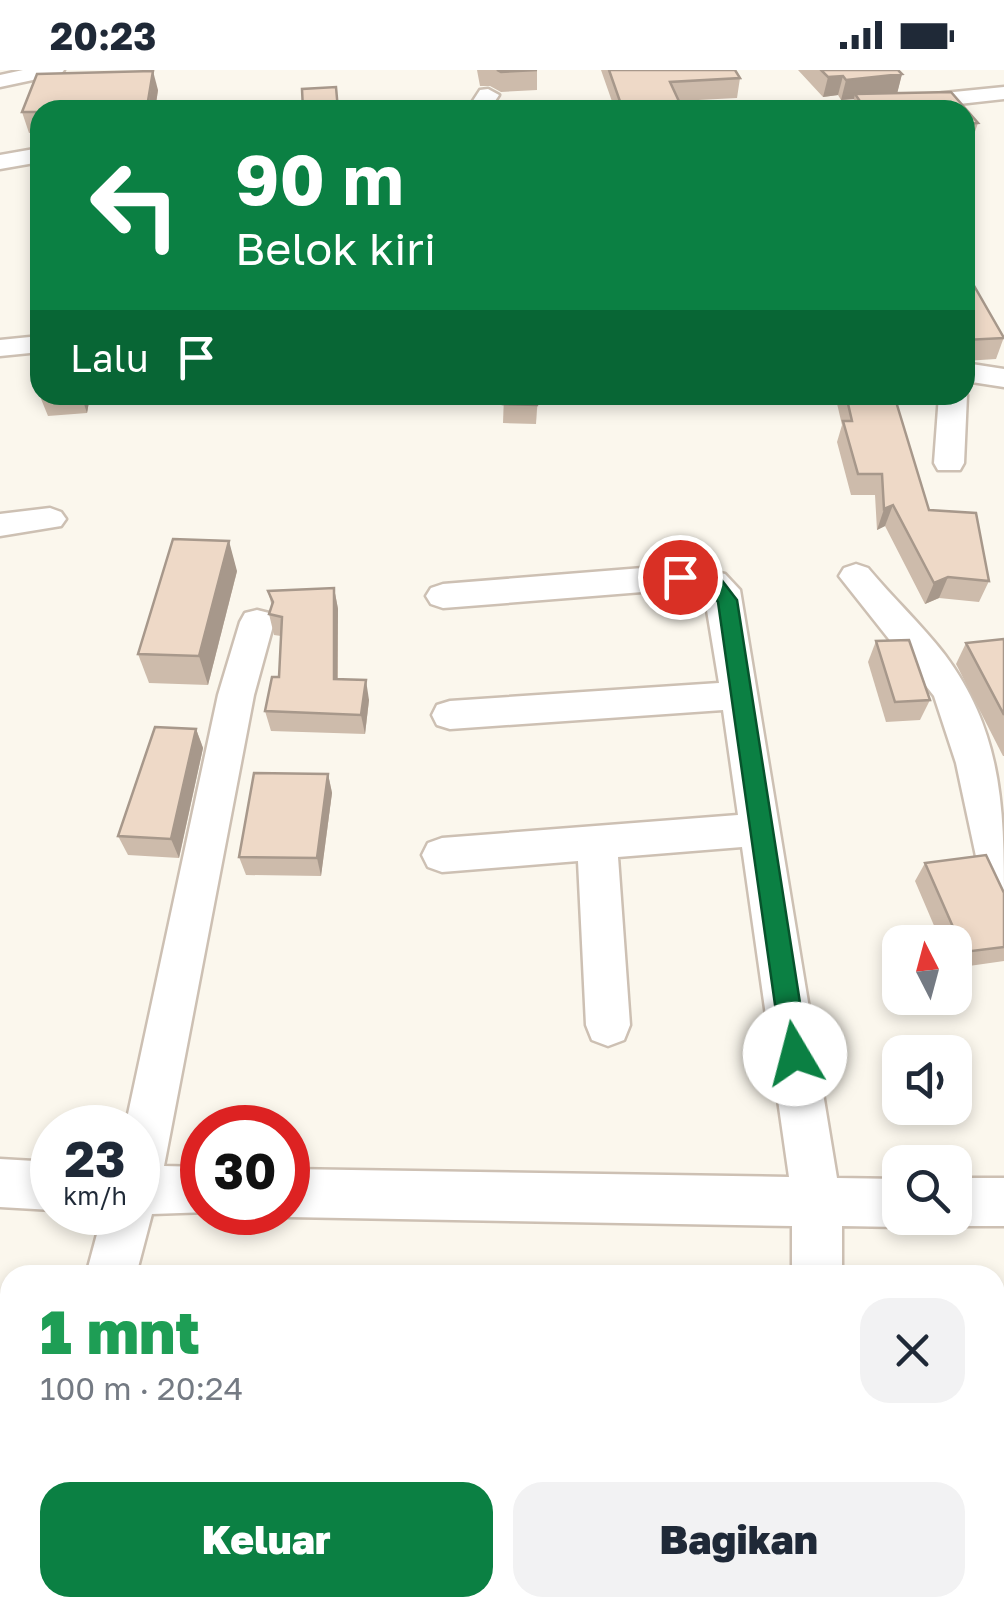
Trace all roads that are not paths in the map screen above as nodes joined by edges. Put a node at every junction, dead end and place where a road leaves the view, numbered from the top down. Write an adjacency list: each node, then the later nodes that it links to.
1 (54, 70): 2 (street)
2 (0, 81)
3 (1004, 92): 4 (street)
4 (933, 100)
5 (30, 157): 6 (street)
6 (0, 162)
7 (30, 345): 8 (street)
8 (0, 348)
9 (975, 374): 10 (street)
10 (1004, 378)
11 (953, 405): 12 (street)
12 (950, 463)
13 (50, 519): 14 (street)
14 (0, 525)
15 (856, 576): 23 (street)
16 (443, 596): 18 (street)
17 (257, 622): 25 (street)
18 (742, 695): 19 (street); 20 (street)
19 (450, 715)
20 (761, 829): 21 (street); 32 (street)
21 (597, 842): 22 (street); 24 (street)
22 (442, 855)
23 (1004, 888)
24 (608, 1024)
25 (153, 1105)
26 (0, 1183): 27 (street)
27 (30, 1185)
28 (310, 1192): 32 (street)
29 (972, 1202): 30 (street)
30 (1004, 1202)
31 (882, 1203): 32 (street)
32 (817, 1204): 35 (street)
33 (122, 1235): 34 (street)
34 (114, 1265)
35 (817, 1265)

